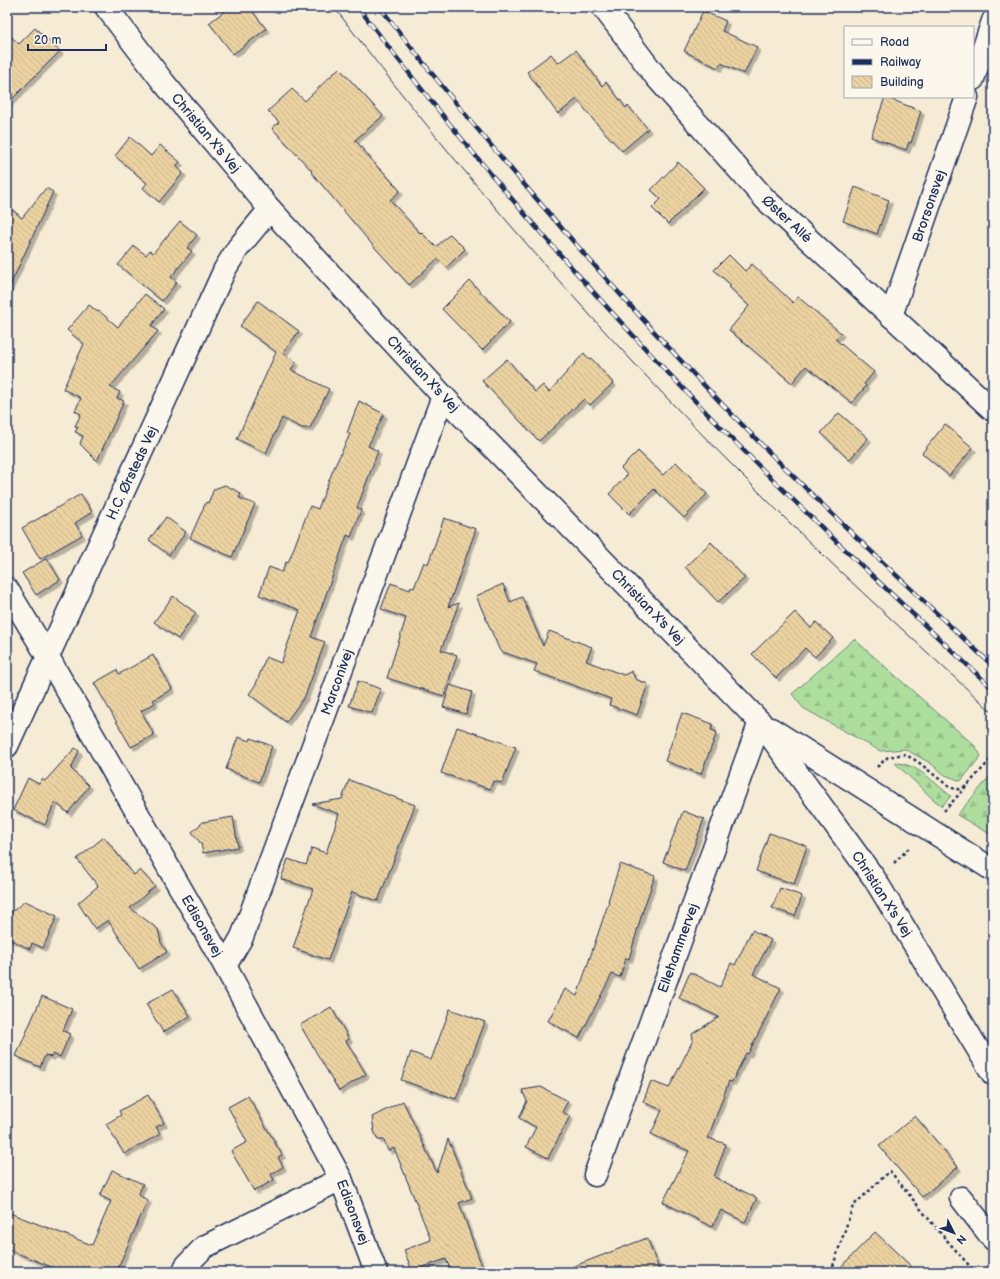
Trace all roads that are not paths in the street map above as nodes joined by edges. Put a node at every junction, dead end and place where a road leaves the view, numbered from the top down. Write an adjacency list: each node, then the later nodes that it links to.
1 (106, 7): 6 (street, Christian X's Vej)
2 (603, 7): 7 (street, Øster Allé)
3 (993, 22): 4 (street)
4 (974, 76)
5 (967, 98): 7 (street, Brorsonsvej)
6 (270, 209): 8 (street, Christian X's Vej); 11 (street, H.C. Ørsteds Vej)
7 (891, 316): 9 (street, Øster Allé)
8 (443, 396): 12 (street, Christian X's Vej); 15 (street, Marconivej)
9 (993, 410)
10 (7, 590): 11 (street, Edisonsvej)
11 (48, 657): 13 (street, H.C. Ørsteds Vej); 15 (street, Edisonsvej)
12 (760, 722): 14 (street, Christian X's Vej); 16 (street, Christian X's Vej); 17 (street, Ellehammervej)
13 (7, 746)
14 (993, 870)
15 (225, 966): 18 (street, Edisonsvej)
16 (993, 1074)
17 (595, 1175)
18 (341, 1179): 21 (street); 22 (street, Edisonsvej)
19 (961, 1198): 20 (street)
20 (993, 1239)
21 (184, 1272)
22 (376, 1272)

